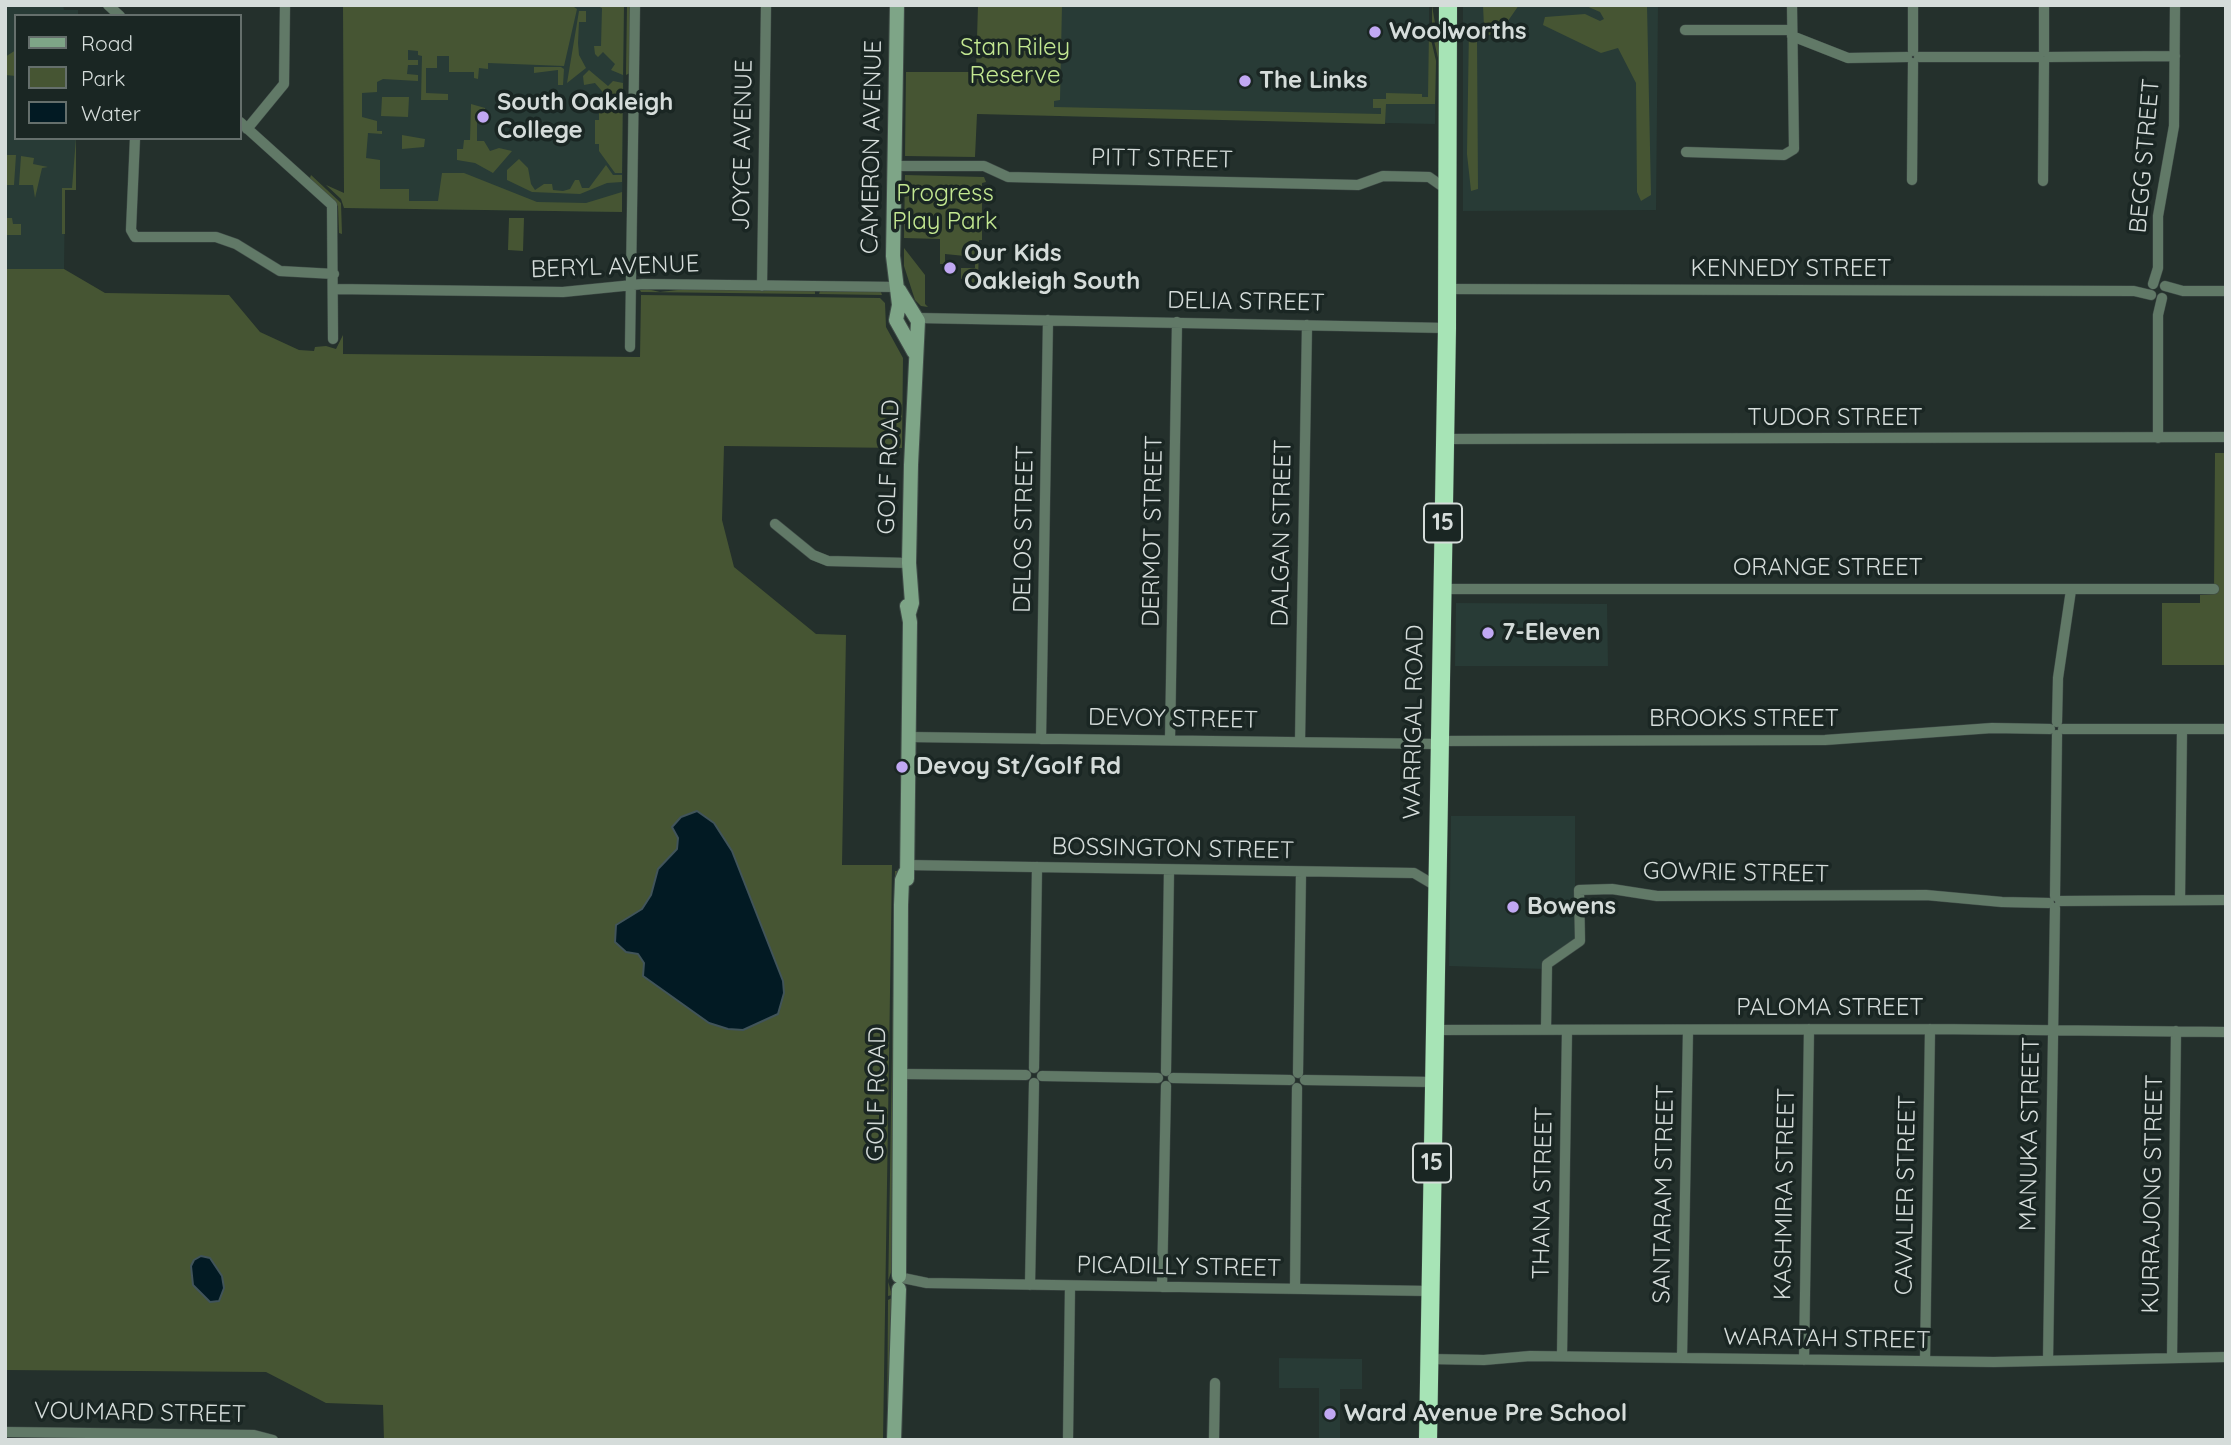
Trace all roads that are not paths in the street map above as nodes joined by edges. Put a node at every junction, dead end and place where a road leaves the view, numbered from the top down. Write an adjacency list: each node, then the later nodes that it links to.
1 (285, 5): 15 (street)
2 (635, 5): 25 (street)
3 (766, 5): 26 (street, JOYCE AVENUE)
4 (897, 5): 19 (street, CAMERON AVENUE)
5 (1448, 5): 18 (highway, WARRIGAL ROAD / 15)
6 (1792, 5): 11 (street)
7 (1913, 5): 13 (street)
8 (2045, 5): 14 (street)
9 (2175, 5): 12 (street, BEGG STREET)
10 (1685, 30): 11 (street)
11 (1792, 33): 13 (street); 17 (street)
12 (2175, 56): 14 (street); 31 (street, BEGG STREET)
13 (1913, 57): 14 (street); 21 (street)
14 (2044, 57): 22 (street)
15 (244, 125): 24 (street)
16 (135, 140): 24 (street)
17 (1686, 152)
18 (1448, 161): 20 (street); 23 (highway, WARRIGAL ROAD / 15)
19 (895, 166): 20 (street, PITT STREET); 27 (street, CAMERON AVENUE)
20 (1429, 177): 23 (street)
21 (1912, 180)
22 (2043, 181)
23 (1448, 190): 29 (highway, WARRIGAL ROAD / 15)
24 (334, 274): 28 (street)
25 (631, 286): 26 (street, BERYL AVENUE); 28 (street, BERYL AVENUE); 38 (street)
26 (762, 286): 27 (street, BERYL AVENUE)
27 (898, 288): 32 (street, CAMERON AVENUE)
28 (333, 289): 37 (street)
29 (1447, 289): 31 (street, KENNEDY STREET); 36 (highway, WARRIGAL ROAD / 15)
30 (2226, 290): 31 (street, KENNEDY STREET)
31 (2158, 291): 40 (street, BEGG STREET)
32 (911, 316): 33 (street, DELIA STREET); 39 (street, GOLF ROAD); 39 (street, GOLF ROAD)
33 (1048, 320): 34 (street, DELIA STREET); 52 (street, DELOS STREET)
34 (1177, 323): 35 (street, DELIA STREET); 53 (street, DERMOT STREET)
35 (1307, 325): 36 (street, DELIA STREET); 54 (street, DALGAN STREET)
36 (1447, 328): 42 (highway, WARRIGAL ROAD / 15)
37 (333, 339)
38 (630, 347)
39 (914, 352): 44 (street, GOLF ROAD)
40 (2158, 438): 41 (street, TUDOR STREET); 42 (street, TUDOR STREET)
41 (2226, 438)
42 (1445, 439): 45 (highway, WARRIGAL ROAD / 15)
43 (775, 524): 44 (street)
44 (909, 563): 51 (street, GOLF ROAD)
45 (1442, 589): 47 (street, ORANGE STREET); 55 (highway, WARRIGAL ROAD / 15)
46 (2214, 589): 47 (street, ORANGE STREET)
47 (2071, 590): 48 (street, MANUKA STREET)
48 (2057, 729): 49 (street, BROOKS STREET); 55 (street, BROOKS STREET); 63 (street, MANUKA STREET)
49 (2182, 729): 50 (street, BROOKS STREET); 61 (street)
50 (2226, 729)
51 (908, 737): 52 (street, DEVOY STREET); 57 (street, GOLF ROAD)
52 (1041, 738): 53 (street, DEVOY STREET)
53 (1170, 740): 54 (street, DEVOY STREET)
54 (1300, 742): 55 (street, DEVOY STREET)
55 (1438, 742): 60 (highway, WARRIGAL ROAD / 15)
56 (1037, 867): 57 (street, BOSSINGTON STREET); 58 (street, BOSSINGTON STREET); 74 (street)
57 (905, 869): 73 (street, GOLF ROAD)
58 (1169, 870): 59 (street, BOSSINGTON STREET); 75 (street)
59 (1301, 872): 60 (street, BOSSINGTON STREET); 76 (street)
60 (1436, 886): 66 (highway, WARRIGAL ROAD / 15)
61 (2180, 900): 62 (street, GOWRIE STREET); 63 (street, GOWRIE STREET)
62 (2226, 900)
63 (2055, 902): 67 (street, GOWRIE STREET); 70 (street, MANUKA STREET)
64 (1809, 1029): 65 (street, PALOMA STREET); 69 (street, PALOMA STREET); 89 (street, KASHMIRA STREET)
65 (1930, 1029): 70 (street, PALOMA STREET); 91 (street, CAVALIER STREET)
66 (1434, 1030): 67 (street, PALOMA STREET); 77 (highway, WARRIGAL ROAD / 15)
67 (1546, 1030): 68 (street, PALOMA STREET)
68 (1567, 1030): 69 (street, PALOMA STREET); 84 (street, THANA STREET)
69 (1688, 1030): 86 (street, SANTARAM STREET)
70 (2053, 1030): 71 (street, PALOMA STREET); 90 (street, MANUKA STREET)
71 (2176, 1031): 72 (street, PALOMA STREET); 87 (street, KURRAJONG STREET)
72 (2226, 1032)
73 (900, 1074): 74 (street); 78 (street, GOLF ROAD)
74 (1034, 1076): 75 (street); 79 (street)
75 (1166, 1078): 76 (street); 81 (street)
76 (1298, 1080): 77 (street); 82 (street)
77 (1433, 1082): 83 (highway, WARRIGAL ROAD / 15)
78 (901, 1283): 79 (street, PICADILLY STREET); 97 (street, GOLF ROAD)
79 (1030, 1284): 80 (street, PICADILLY STREET)
80 (1070, 1286): 81 (street, PICADILLY STREET); 98 (street)
81 (1162, 1287): 82 (street, PICADILLY STREET)
82 (1295, 1289): 83 (street, PICADILLY STREET)
83 (1430, 1291): 88 (highway, WARRIGAL ROAD / 15)
84 (1562, 1356): 86 (street, WARATAH STREET); 88 (street, WARATAH STREET)
85 (2226, 1357): 87 (street, WARATAH STREET)
86 (1682, 1358): 89 (street, WARATAH STREET)
87 (2172, 1358): 90 (street, WARATAH STREET)
88 (1429, 1359): 100 (highway, WARRIGAL ROAD / 15)
89 (1804, 1360): 91 (street, WARATAH STREET)
90 (2048, 1361): 91 (street, WARATAH STREET)
91 (1925, 1362)
92 (1215, 1383): 99 (street)
93 (5, 1432): 94 (street, VOUMARD STREET)
94 (45, 1436): 95 (street, VOUMARD STREET)
95 (187, 1437): 96 (street, VOUMARD STREET)
96 (274, 1440)
97 (894, 1440)
98 (1068, 1440)
99 (1214, 1440)
100 (1428, 1440)

